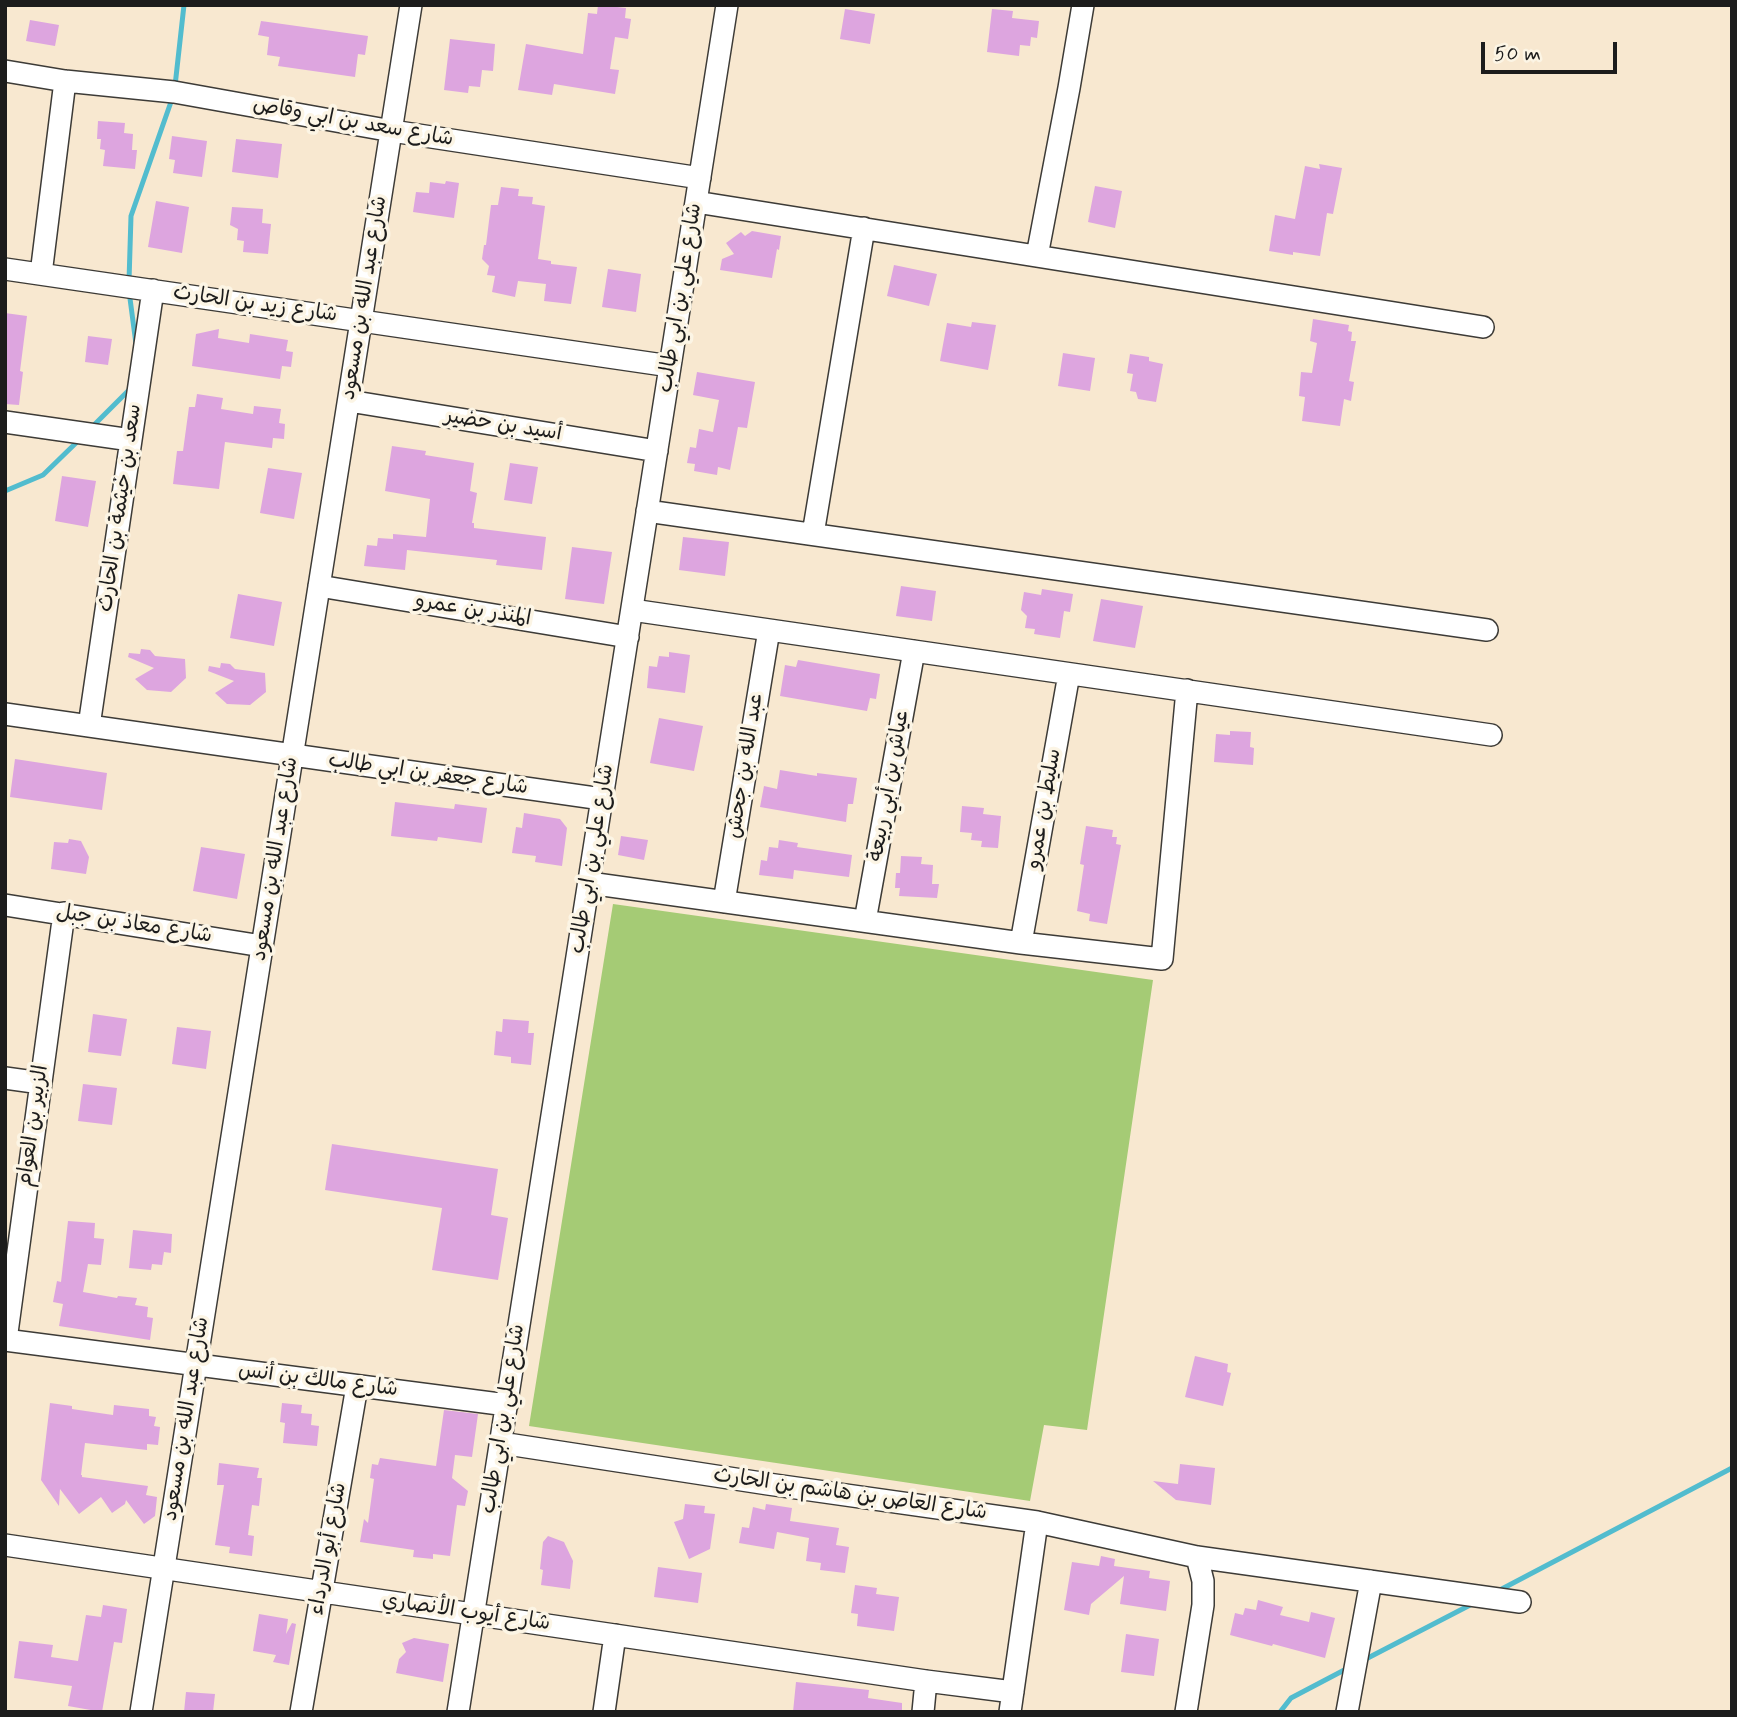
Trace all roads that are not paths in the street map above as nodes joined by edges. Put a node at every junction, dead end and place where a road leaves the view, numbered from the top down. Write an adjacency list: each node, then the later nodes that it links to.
1 (411, 5): 6 (street, شارع عبد الله بن مسعود)
2 (727, 5): 7 (street, شارع علي بن ابي طالب)
3 (1083, 5): 10 (street)
4 (5, 71): 5 (street, شارع سعد بن ابي وقاص)
5 (65, 81): 6 (street, شارع سعد بن ابي وقاص); 12 (street)
6 (391, 131): 7 (street, شارع سعد بن ابي وقاص); 14 (street, شارع عبد الله بن مسعود)
7 (700, 178): 8 (street, شارع علي بن ابي طالب)
8 (696, 202): 9 (street); 16 (street, شارع علي بن ابي طالب)
9 (863, 228): 10 (street); 22 (street)
10 (1037, 256): 15 (street)
11 (5, 268): 12 (street, شارع زيد بن الحارث)
12 (41, 274): 13 (street, شارع زيد بن الحارث)
13 (153, 290): 14 (street, شارع زيد بن الحارث); 19 (street, سعد بن خيثمة بن الحارث)
14 (361, 321): 16 (street, شارع زيد بن الحارث); 17 (street, شارع عبد الله بن مسعود)
15 (1483, 327)
16 (670, 366): 20 (street, شارع علي بن ابي طالب)
17 (349, 401): 20 (street, أسيد بن حضير); 23 (street, شارع عبد الله بن مسعود)
18 (5, 422): 19 (street)
19 (131, 440): 32 (street, سعد بن خيثمة بن الحارث)
20 (657, 451): 21 (street, شارع علي بن ابي طالب)
21 (647, 511): 22 (street); 24 (street, شارع علي بن ابي طالب)
22 (813, 534): 26 (street)
23 (320, 586): 27 (street, المنذر بن عمرو); 34 (street, شارع عبد الله بن مسعود)
24 (632, 610): 25 (street); 27 (street, شارع علي بن ابي طالب)
25 (769, 630): 28 (street); 37 (street, عبد الله بن جحش)
26 (1488, 630)
27 (628, 637): 35 (street, شارع علي بن ابي طالب)
28 (915, 651): 29 (street); 40 (street, عياش بن أبي ربيعة)
29 (1069, 674): 30 (street); 41 (street, سليط بن عمرو)
30 (1187, 690): 33 (street); 41 (street)
31 (5, 714): 32 (street, شارع جعفر بن ابي طالب)
32 (89, 726): 34 (street, شارع جعفر بن ابي طالب)
33 (1491, 735)
34 (293, 755): 35 (street, شارع جعفر بن ابي طالب); 42 (street, شارع عبد الله بن مسعود)
35 (602, 799): 36 (street, شارع علي بن ابي طالب)
36 (589, 883): 37 (street); 49 (street, شارع علي بن ابي طالب)
37 (724, 902): 40 (street)
38 (5, 905): 39 (street, شارع معاذ بن جبل)
39 (64, 913): 42 (street, شارع معاذ بن جبل); 44 (street, الزبير بن العوام)
40 (865, 921): 41 (street)
41 (1021, 943)
42 (262, 946): 47 (street, شارع عبد الله بن مسعود)
43 (5, 1078): 44 (street)
44 (41, 1083): 45 (street, الزبير بن العوام)
45 (15, 1189): 46 (street, الزبير بن العوام)
46 (6, 1340): 47 (street, شارع مالك بن أنس)
47 (196, 1365): 48 (street, شارع مالك بن أنس); 54 (street, شارع عبد الله بن مسعود)
48 (357, 1386): 49 (street, شارع مالك بن أنس); 56 (street, شارع أبو الدرداء)
49 (507, 1405): 50 (street, شارع علي بن ابي طالب)
50 (501, 1443): 51 (street, شارع العاص بن هاشم بن الحارث); 58 (street, شارع علي بن ابي طالب)
51 (1037, 1522): 53 (street, شارع العاص بن هاشم بن الحارث); 61 (street)
52 (5, 1545): 54 (street, شارع أيوب الأنصاري)
53 (1196, 1557): 55 (street, شارع العاص بن هاشم بن الحارث); 67 (street)
54 (164, 1569): 56 (street, شارع أيوب الأنصاري); 62 (street, شارع عبد الله بن مسعود)
55 (1371, 1581): 57 (street, شارع العاص بن هاشم بن الحارث); 68 (street)
56 (321, 1592): 58 (street, شارع أيوب الأنصاري); 63 (street, شارع أبو الدرداء)
57 (1520, 1602)
58 (474, 1614): 59 (street, شارع أيوب الأنصاري); 64 (street, شارع علي بن ابي طالب)
59 (615, 1635): 60 (street, شارع أيوب الأنصاري); 65 (street)
60 (926, 1681): 61 (street, شارع أيوب الأنصاري); 66 (street)
61 (1012, 1702)
62 (141, 1712)
63 (301, 1712)
64 (458, 1712)
65 (604, 1712)
66 (923, 1712)
67 (1185, 1712)
68 (1347, 1712)

